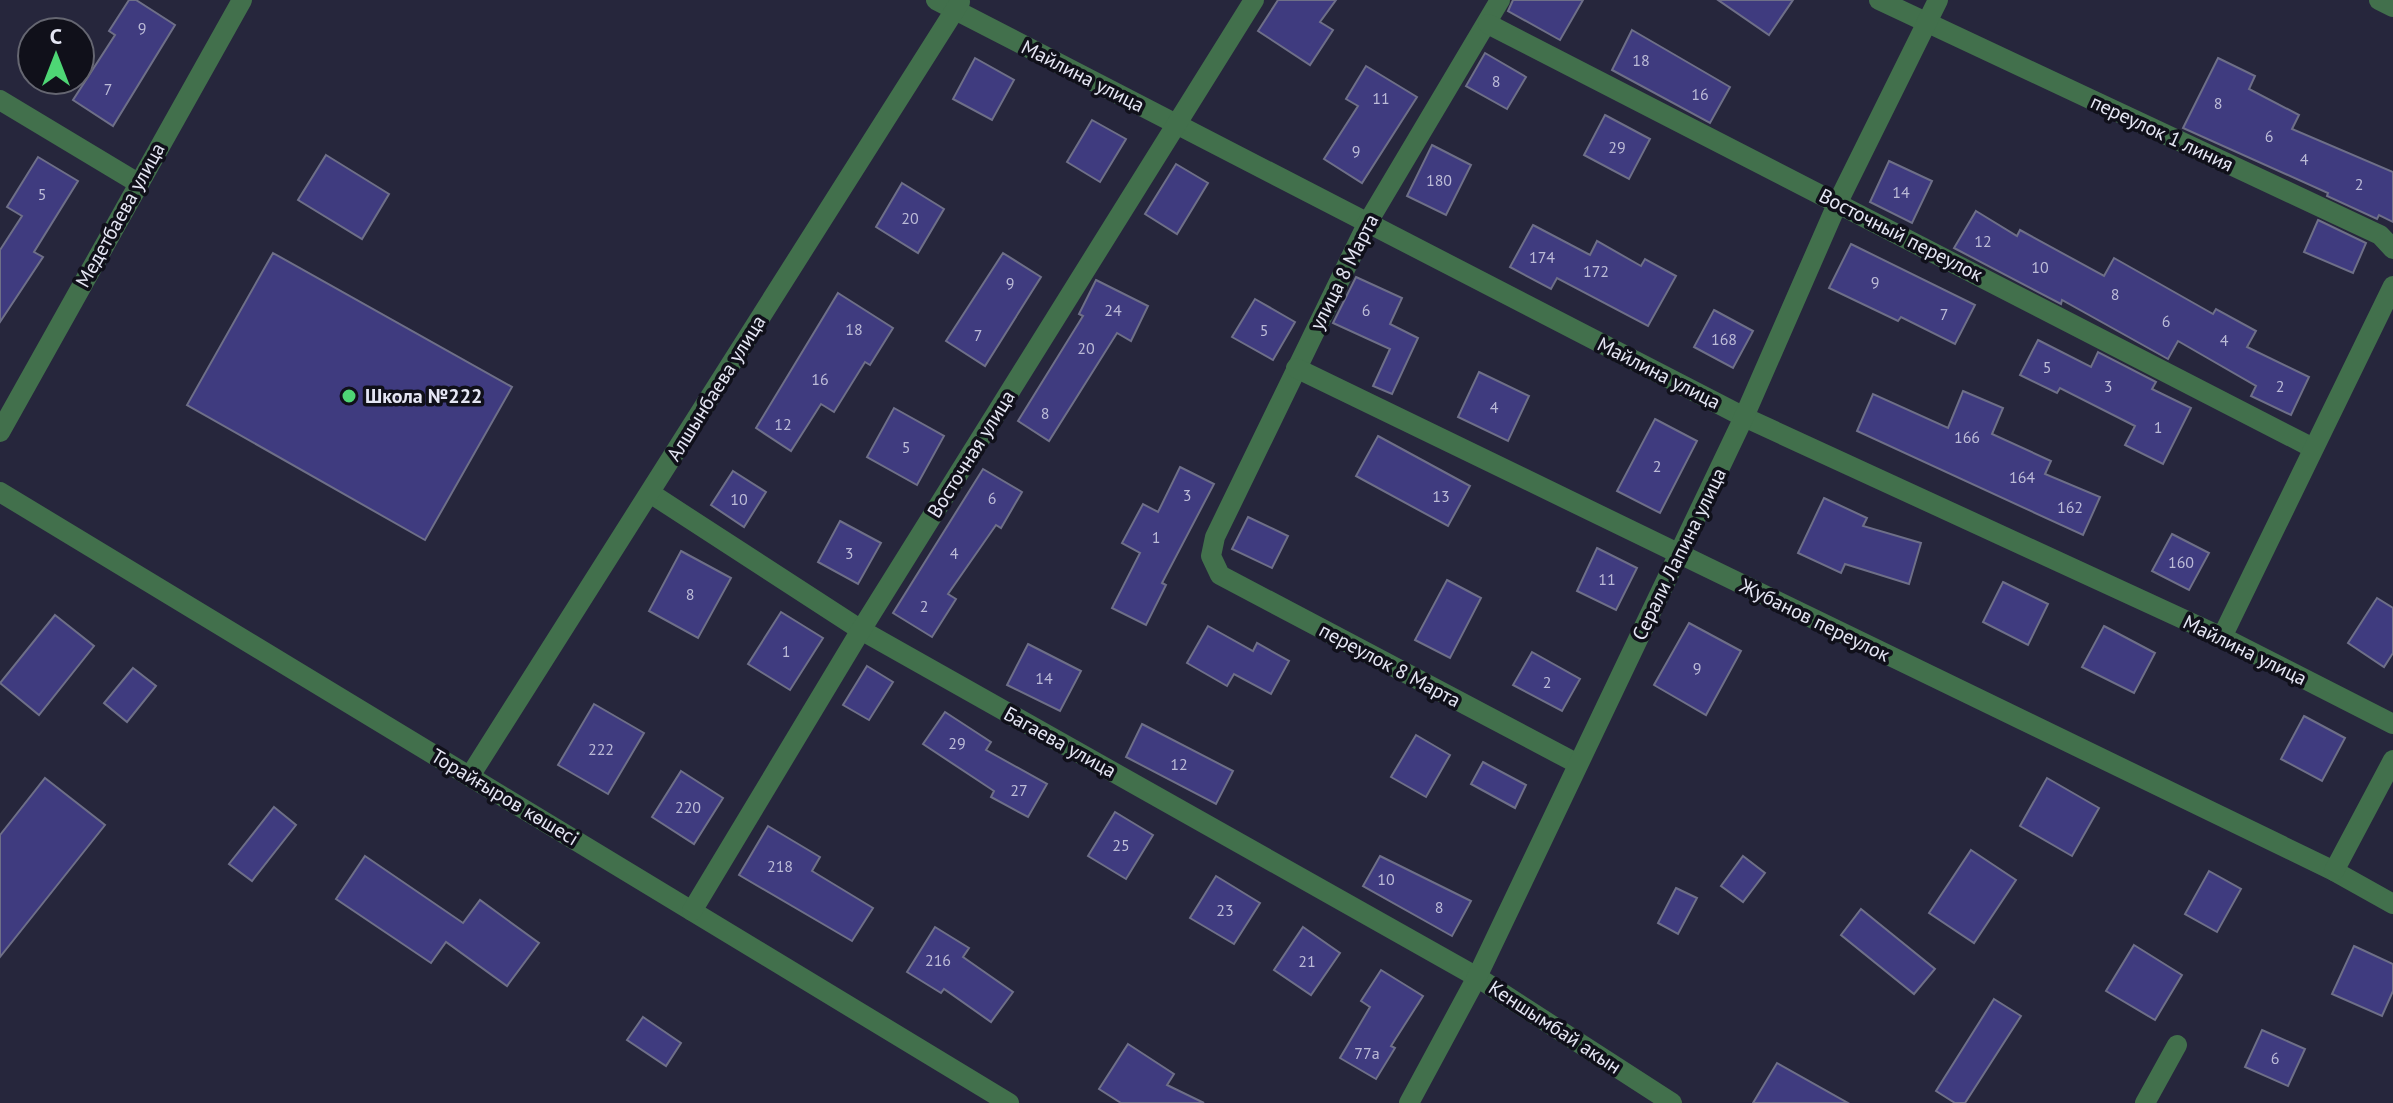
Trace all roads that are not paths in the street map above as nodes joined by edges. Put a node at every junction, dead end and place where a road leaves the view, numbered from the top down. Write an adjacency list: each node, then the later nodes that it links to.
1 (242, 0): 14 (street, Медетбаева улица)
2 (936, 0): 8 (street, Майлина улица)
3 (1254, 0): 13 (street, Восточная улица)
4 (1500, 0): 10 (street, улица 8 Марта)
5 (1879, 0): 11 (street, переулок 1 линия)
6 (1938, 0): 11 (street, Серали Лапина улица)
7 (2379, 0): 9 (street)
8 (958, 6): 13 (street, Майлина улица); 24 (street, Алшынбаева улица)
9 (2393, 7)
10 (1488, 24): 15 (street, Восточный переулок); 16 (street, улица 8 Марта)
11 (1926, 24): 15 (street, Серали Лапина улица); 17 (street, переулок 1 линия)
12 (0, 100): 14 (street)
13 (1179, 123): 16 (street, Майлина улица); 27 (street, Восточная улица)
14 (138, 183): 21 (street, Медетбаева улица)
15 (1838, 202): 20 (street, Серали Лапина улица); 22 (street, Восточный переулок)
16 (1368, 222): 19 (street, улица 8 Марта); 20 (street, Майлина улица)
17 (2393, 249)
18 (2393, 286): 22 (street)
19 (1296, 368): 25 (street, Жубанов переулок); 26 (street, улица 8 Марта)
20 (1744, 417): 25 (street, Серали Лапина улица); 28 (street, Майлина улица)
21 (0, 432)
22 (2313, 448): 28 (street)
23 (0, 492): 32 (street, Торайғыров көшесі)
24 (650, 493): 27 (street, Багаева улица); 32 (street, Алшынбаева улица)
25 (1678, 553): 31 (street, Серали Лапина улица); 33 (street, Жубанов переулок)
26 (1211, 556): 31 (street, переулок 8 Марта)
27 (861, 630): 35 (street, Восточная улица); 36 (street, Багаева улица)
28 (2222, 637): 29 (street, Майлина улица)
29 (2393, 724)
30 (2393, 760): 33 (street)
31 (1578, 764): 36 (street, Серали Лапина улица)
32 (470, 776): 35 (street, Торайғыров көшесі)
33 (2334, 871): 34 (street)
34 (2393, 904)
35 (692, 911): 39 (street, Торайғыров көшесі)
36 (1477, 977): 38 (street, Серали Лапина улица); 40 (street, Кеншымбай акын)
37 (2177, 1045): 41 (street)
38 (1418, 1100)
39 (1009, 1103)
40 (1672, 1103)
41 (2145, 1103)

